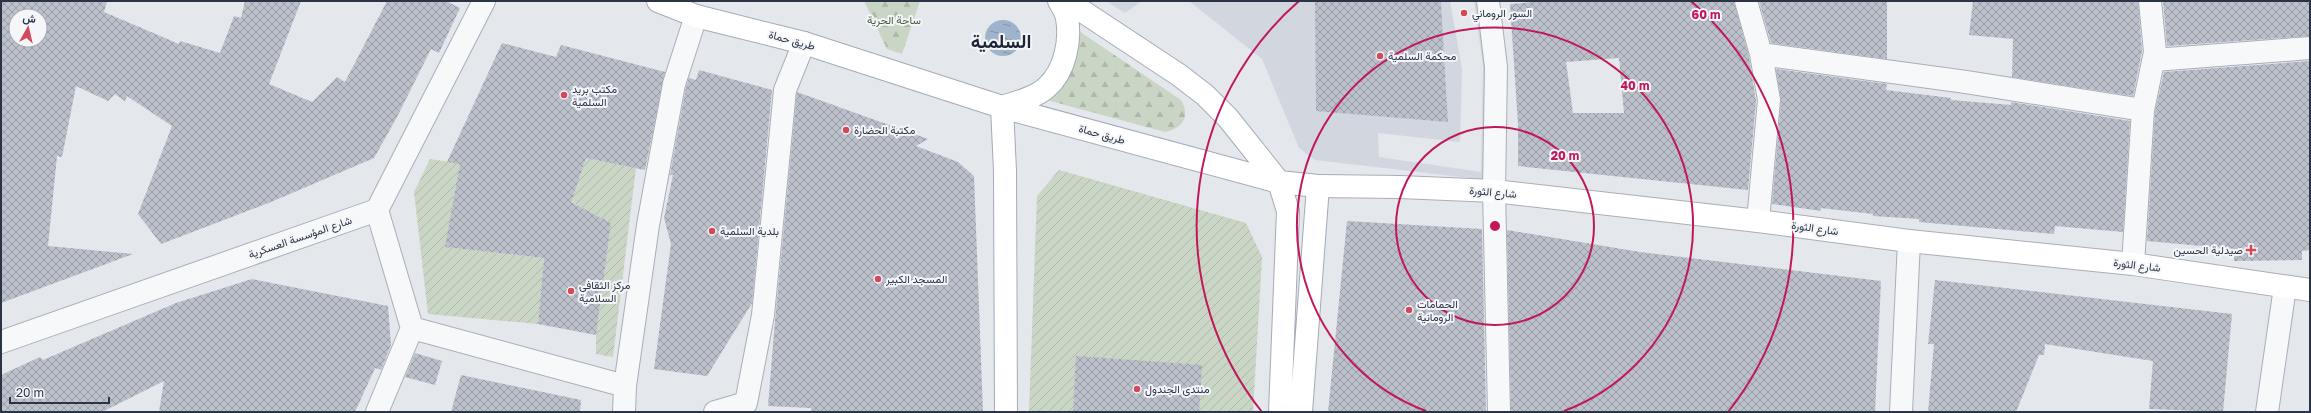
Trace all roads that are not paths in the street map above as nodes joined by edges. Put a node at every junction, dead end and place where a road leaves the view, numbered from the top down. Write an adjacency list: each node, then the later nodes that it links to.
1 (484, 1): 18 (street)
2 (658, 1): 8 (main road, طريق حماة)
3 (1059, 1): 13 (main road)
4 (1067, 1): 15 (main road)
5 (1488, 1): 17 (street)
6 (1746, 1): 11 (street)
7 (2150, 1): 12 (street)
8 (696, 16): 9 (main road, طريق حماة); 26 (street)
9 (804, 43): 13 (main road, طريق حماة); 27 (street)
10 (2310, 48): 12 (street)
11 (1761, 54): 14 (street); 19 (street)
12 (2154, 60): 14 (street)
13 (1002, 107): 15 (main road, طريق حماة); 31 (main road)
14 (2143, 110): 21 (street)
15 (1279, 182): 16 (main road, طريق حماة); 32 (main road)
16 (1318, 186): 17 (main road, شارع الثورة); 33 (main road)
17 (1494, 192): 19 (main road, شارع الثورة); 34 (street)
18 (377, 210): 24 (street); 25 (street, شارع المؤسسة العسكرية)
19 (1758, 221): 20 (main road, شارع الثورة)
20 (1909, 241): 21 (main road, شارع الثورة); 35 (street)
21 (2133, 264): 22 (main road, شارع الثورة)
22 (2285, 286): 23 (main road, شارع الثورة); 36 (street)
23 (2310, 290)
24 (412, 328): 26 (street); 28 (street)
25 (1, 342)
26 (625, 386): 29 (street)
27 (747, 407): 30 (street)
28 (377, 412)
29 (624, 412)
30 (715, 412)
31 (1006, 412)
32 (1280, 412)
33 (1301, 412)
34 (1499, 412)
35 (1901, 412)
36 (2267, 412)

